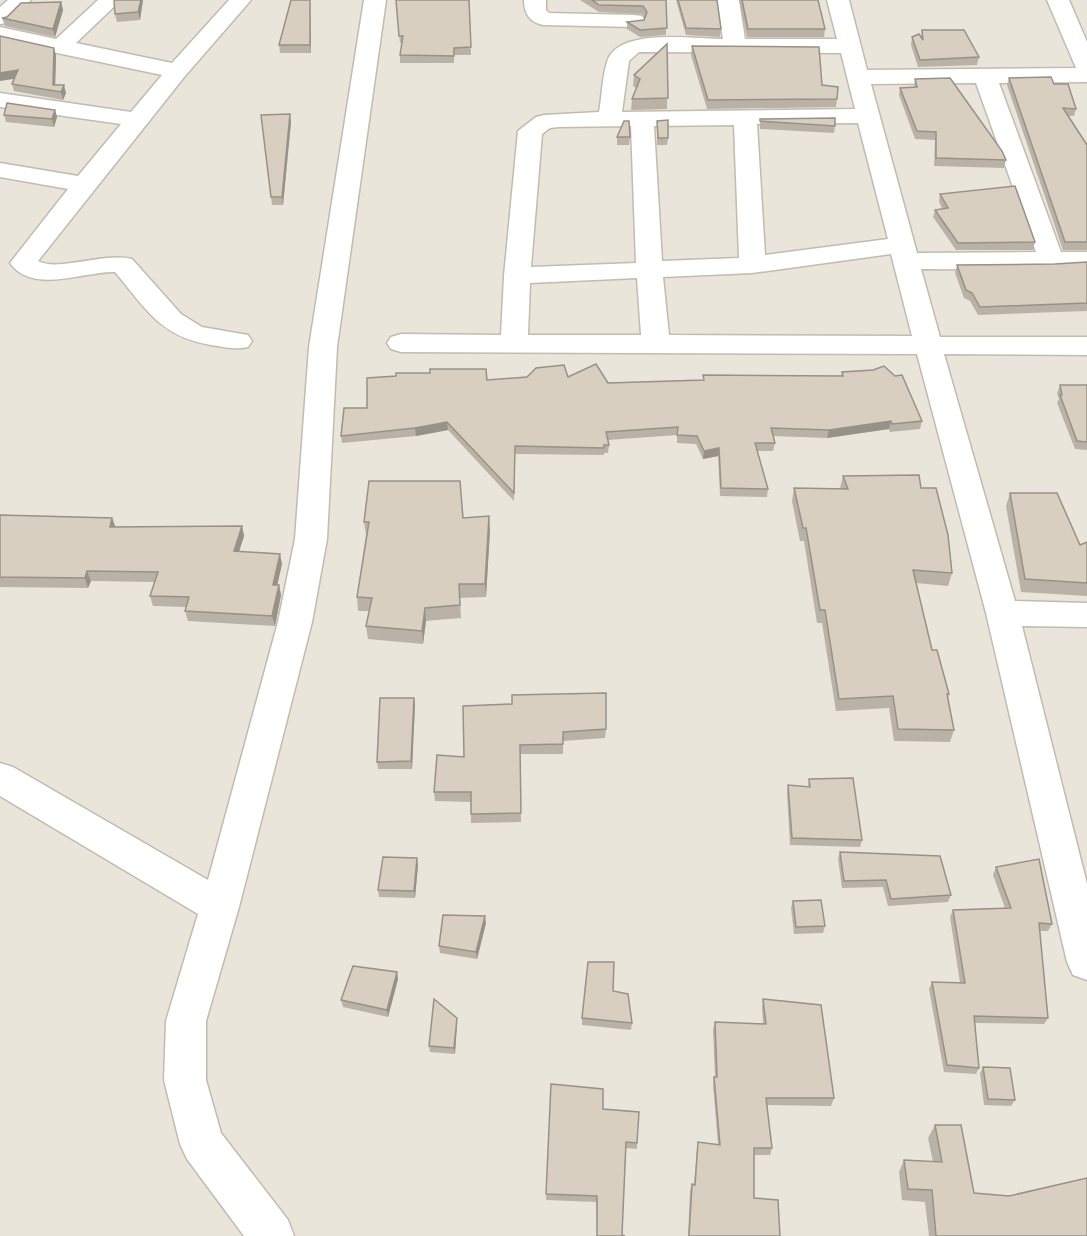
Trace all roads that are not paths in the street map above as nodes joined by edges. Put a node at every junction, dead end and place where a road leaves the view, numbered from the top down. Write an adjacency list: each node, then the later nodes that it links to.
1 (20, 0): 10 (street)
2 (110, 0): 15 (street)
3 (240, 0): 17 (street)
4 (375, 0): 45 (street)
5 (535, 0): 9 (street)
6 (728, 0): 13 (street)
7 (838, 0): 14 (street)
8 (1058, 0): 16 (street)
9 (633, 10): 12 (street)
10 (0, 18)
11 (0, 34): 15 (street)
12 (636, 45): 13 (street); 23 (street)
13 (735, 45): 14 (street)
14 (850, 46): 19 (street)
15 (60, 47): 17 (street)
16 (1086, 65): 18 (street)
17 (177, 71): 25 (street)
18 (984, 76): 19 (street); 30 (street)
19 (858, 77): 21 (street)
20 (0, 100): 25 (street)
21 (868, 116): 22 (street); 28 (street)
22 (745, 117): 24 (street); 32 (street)
23 (610, 118): 24 (street); 34 (street)
24 (642, 118): 33 (street)
25 (138, 120): 27 (street)
26 (0, 170): 27 (street)
27 (84, 184): 31 (street)
28 (905, 253): 30 (street); 32 (street); 40 (street)
29 (1087, 260): 30 (street)
30 (1052, 262)
31 (18, 265): 35 (street); 36 (street)
32 (752, 265): 33 (street)
33 (649, 270): 34 (street); 39 (street)
34 (517, 276): 38 (street)
35 (0, 281)
36 (238, 341)
37 (400, 343): 38 (street)
38 (514, 344): 39 (street)
39 (656, 345): 40 (street)
40 (928, 345): 41 (street); 42 (street)
41 (1087, 346)
42 (1002, 613): 43 (street); 46 (street)
43 (1087, 615)
44 (0, 778): 45 (street)
45 (220, 907): 47 (street)
46 (1087, 962)
47 (272, 1236)

